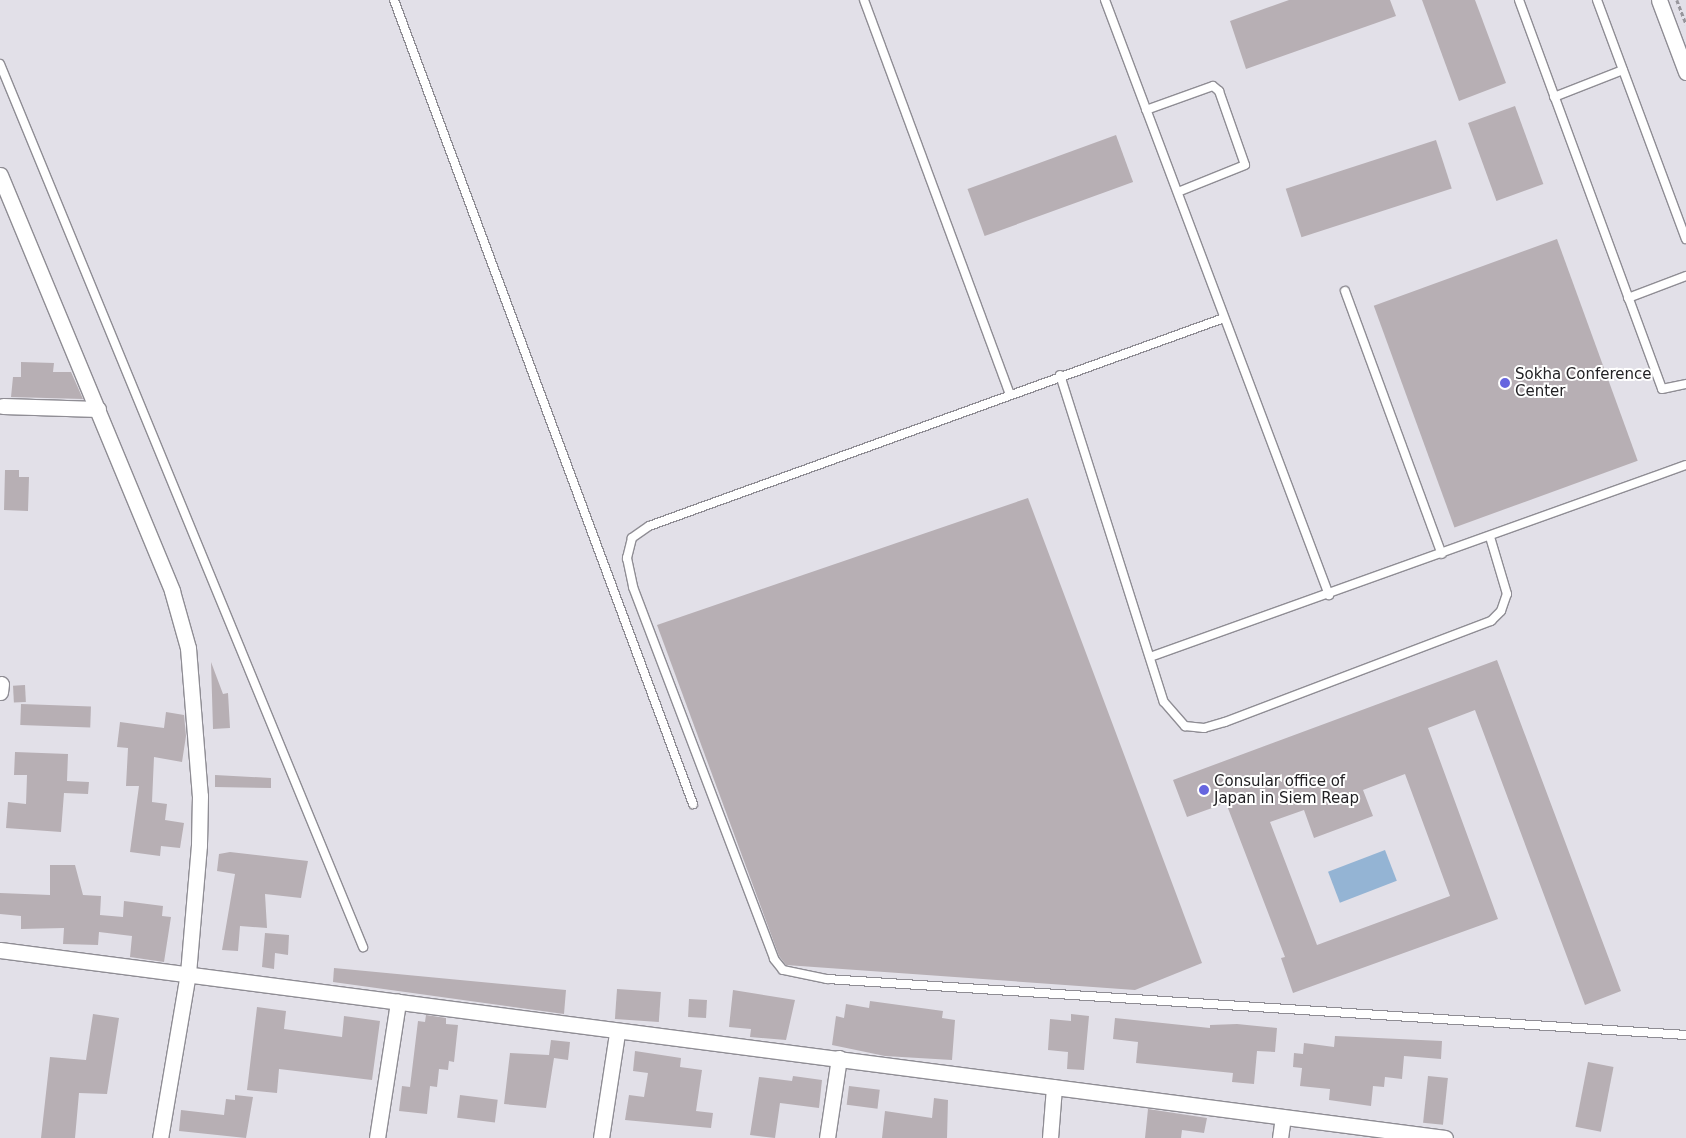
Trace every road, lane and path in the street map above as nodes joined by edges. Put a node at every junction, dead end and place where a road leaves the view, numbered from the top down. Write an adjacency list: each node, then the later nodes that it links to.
1 (394, 0): 31 (lane)
2 (864, 0): 23 (lane)
3 (1105, 0): 13 (lane)
4 (1519, 0): 12 (lane)
5 (1597, 0): 10 (lane)
6 (1659, 0): 11 (street)
7 (1677, 0): 8 (path)
8 (1686, 24)
9 (0, 64): 32 (lane)
10 (1623, 70): 12 (lane); 16 (lane)
11 (1686, 72)
12 (1554, 97): 19 (lane)
13 (1146, 110): 15 (lane); 15 (lane)
14 (0, 175): 25 (street)
15 (1178, 192): 20 (lane)
16 (1686, 239)
17 (1686, 276): 19 (lane)
18 (1345, 291): 28 (lane)
19 (1628, 298): 22 (lane)
20 (1224, 318): 21 (lane); 29 (lane)
21 (1060, 375): 23 (lane); 30 (lane)
22 (1686, 384)
23 (1010, 394): 37 (lane)
24 (4, 406): 25 (street)
25 (98, 409): 34 (street)
26 (1686, 465): 27 (lane)
27 (1490, 537): 28 (lane); 30 (lane)
28 (1442, 554): 29 (lane)
29 (1329, 595): 30 (lane)
30 (1150, 657)
31 (693, 804)
32 (363, 947)
33 (0, 950): 34 (street)
34 (188, 973): 35 (street); 41 (street)
35 (398, 1002): 36 (street); 42 (street)
36 (616, 1033): 38 (street); 43 (street)
37 (1686, 1035)
38 (839, 1058): 39 (street); 44 (street)
39 (1054, 1087): 40 (street); 45 (street)
40 (1283, 1117): 46 (street); 47 (street)
41 (160, 1138)
42 (377, 1138)
43 (601, 1138)
44 (826, 1138)
45 (1050, 1138)
46 (1280, 1138)
47 (1445, 1138)

